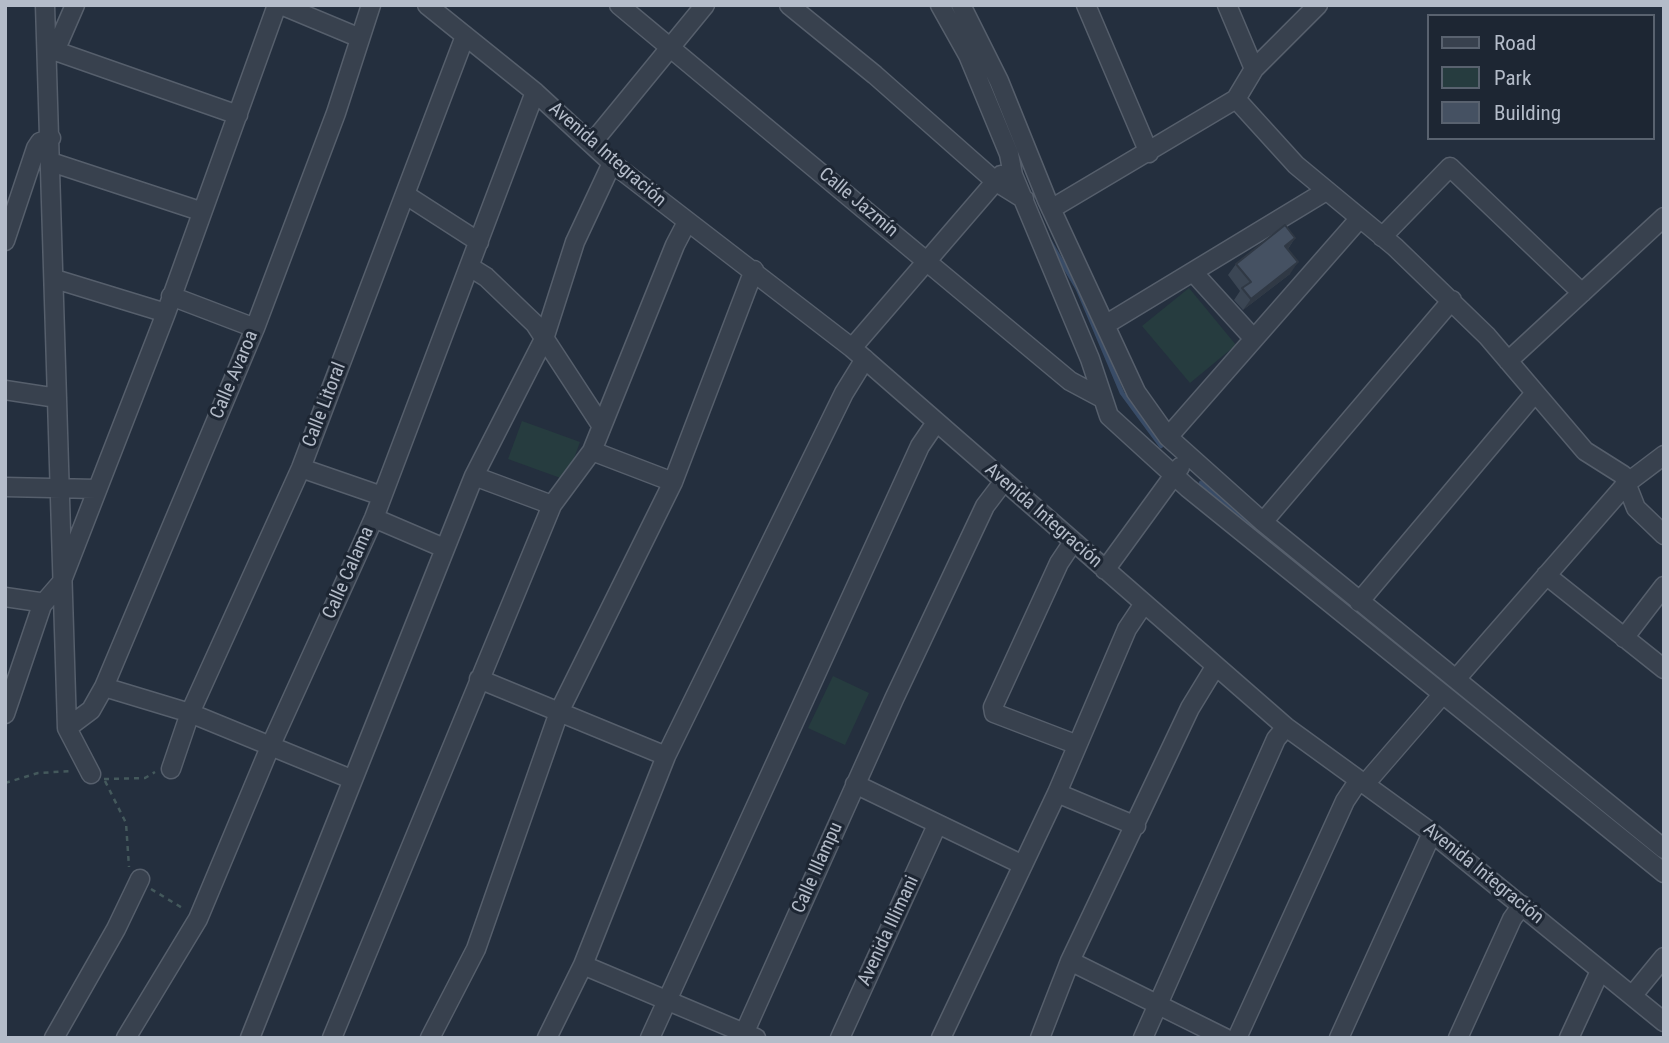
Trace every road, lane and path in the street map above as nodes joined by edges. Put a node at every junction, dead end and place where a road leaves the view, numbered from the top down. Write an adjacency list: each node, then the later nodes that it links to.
1 (45, 5): 17 (street)
2 (75, 5): 17 (street)
3 (279, 5): 15 (street); 21 (street)
4 (371, 5): 15 (street, Calle Avaroa)
5 (427, 5): 14 (street, Avenida Integración)
6 (619, 5): 16 (street, Calle Jazmín)
7 (705, 5): 16 (street)
8 (789, 5): 28 (street)
9 (940, 5): 27 (street)
10 (961, 5): 32 (street)
11 (1086, 5): 24 (street)
12 (1227, 5): 18 (street)
13 (1318, 5): 18 (street)
14 (465, 36): 19 (street, Avenida Integración); 30 (street, Calle Litoral)
15 (360, 38): 49 (street, Calle Avaroa)
16 (671, 47): 23 (street); 40 (street, Calle Jazmín)
17 (51, 50): 21 (street); 22 (street)
18 (1254, 69): 20 (street)
19 (535, 92): 23 (street, Avenida Integración); 39 (street, Calle Calama)
20 (1236, 99): 24 (street); 29 (street)
21 (238, 115): 33 (street)
22 (51, 138): 25 (street); 38 (street)
23 (592, 143): 26 (street, Avenida Integración)
24 (1149, 153): 32 (street)
25 (51, 162): 33 (street); 44 (street)
26 (612, 163): 36 (street, Avenida Integración); 50 (street)
27 (1011, 165): 28 (street); 31 (street)
28 (995, 181): 31 (street); 40 (street)
29 (1326, 191): 35 (street); 43 (street)
30 (406, 195): 39 (street); 64 (street, Calle Litoral)
31 (1023, 199): 32 (street); 56 (street)
32 (1049, 205): 48 (street)
33 (201, 211): 47 (street)
34 (1664, 217): 45 (street)
35 (1360, 218): 37 (street); 51 (street)
36 (688, 222): 42 (street, Avenida Integración); 59 (street)
37 (1382, 237): 45 (street); 46 (street)
38 (5, 241)
39 (479, 242): 41 (street, Calle Calama)
40 (927, 261): 52 (street); 56 (street, Calle Jazmín)
41 (470, 267): 50 (street); 73 (street, Calle Calama)
42 (754, 270): 52 (street, Avenida Integración); 68 (street)
43 (1193, 272): 48 (street); 51 (street)
44 (55, 279): 47 (street); 57 (street)
45 (1582, 293): 53 (street)
46 (1452, 300): 53 (street); 76 (street)
47 (169, 304): 49 (street); 71 (street)
48 (1105, 325): 60 (street)
49 (255, 328): 93 (street, Calle Avaroa)
50 (544, 339): 59 (street); 66 (street)
51 (1254, 339): 60 (street)
52 (859, 353): 58 (street, Avenida Integración); 102 (street)
53 (1508, 361): 55 (street)
54 (5, 390): 57 (street)
55 (1535, 393): 69 (street); 85 (street)
56 (1100, 397): 65 (street)
57 (57, 398): 72 (street)
58 (936, 424): 67 (street, Avenida Integración); 124 (street)
59 (601, 425): 61 (street)
60 (1168, 437): 63 (street)
61 (592, 451): 68 (street); 74 (street)
62 (1664, 455): 69 (street)
63 (1190, 457): 65 (street); 76 (street)
64 (301, 468): 73 (street); 97 (street, Calle Litoral)
65 (1172, 475): 80 (street); 94 (street)
66 (474, 476): 74 (street); 79 (street)
67 (1004, 481): 78 (street, Avenida Integración); 108 (street, Calle Illampu)
68 (673, 482): 96 (street)
69 (1627, 483): 77 (street); 81 (street)
70 (5, 486): 72 (street)
71 (96, 489): 72 (street); 82 (street)
72 (59, 490): 82 (street)
73 (382, 496): 75 (street, Calle Calama)
74 (552, 505): 91 (street)
75 (374, 518): 79 (street); 101 (street, Calle Calama)
76 (1263, 522): 85 (street)
77 (1664, 535)
78 (1073, 541): 80 (street, Avenida Integración); 100 (street)
79 (444, 548): 105 (street)
80 (1105, 570): 87 (street, Avenida Integración)
81 (1546, 575): 88 (street); 92 (street)
82 (61, 583): 86 (street); 99 (street)
83 (1664, 586): 88 (street)
84 (5, 597): 86 (street)
85 (1359, 602): 92 (street)
86 (42, 605): 95 (street)
87 (1143, 605): 89 (street, Avenida Integración); 100 (street)
88 (1624, 638): 90 (street)
89 (1215, 667): 98 (street, Avenida Integración); 111 (street)
90 (1664, 669)
91 (479, 679): 96 (street); 131 (street)
92 (1456, 679): 113 (street)
93 (104, 687): 97 (street); 99 (street, Calle Avaroa)
94 (1442, 695): 106 (street); 115 (street)
95 (6, 707)
96 (559, 712): 102 (street); 132 (street)
97 (190, 713): 101 (street); 103 (street, Calle Litoral)
98 (1286, 726): 106 (street, Avenida Integración); 125 (street)
99 (67, 728): 104 (street)
100 (1075, 744): 109 (street)
101 (270, 747): 105 (street); 118 (street, Calle Calama)
102 (666, 756): 121 (street)
103 (171, 769): 104 (path)
104 (97, 777): 107 (path); 116 (path)
105 (351, 779): 130 (street)
106 (1362, 782): 112 (street, Avenida Integración); 140 (street)
107 (5, 783)
108 (855, 784): 110 (street); 127 (street, Calle Illampu)
109 (1057, 793): 111 (street); 114 (street)
110 (937, 825): 114 (street); 135 (street, Avenida Illimani)
111 (1136, 826): 120 (street)
112 (1432, 833): 117 (street, Avenida Integración); 141 (street)
113 (1664, 849)
114 (1023, 865): 136 (street)
115 (1664, 873)
116 (140, 879): 118 (path); 128 (street)
117 (1522, 905): 122 (street, Avenida Integración); 142 (street)
118 (198, 919): 129 (street, Calle Calama)
119 (1664, 957): 123 (street)
120 (1070, 961): 125 (street); 137 (street)
121 (583, 965): 124 (street); 133 (street)
122 (1600, 971): 123 (street, Avenida Integración); 143 (street)
123 (1632, 996): 126 (street, Avenida Integración)
124 (667, 999): 127 (street); 134 (street)
125 (1158, 1006): 138 (street); 139 (street)
126 (1664, 1023)
127 (747, 1036)
128 (54, 1038)
129 (126, 1038)
130 (250, 1038)
131 (332, 1038)
132 (430, 1038)
133 (547, 1038)
134 (650, 1038)
135 (840, 1038)
136 (942, 1038)
137 (1040, 1038)
138 (1143, 1038)
139 (1225, 1038)
140 (1237, 1038)
141 (1339, 1038)
142 (1458, 1038)
143 (1569, 1038)

